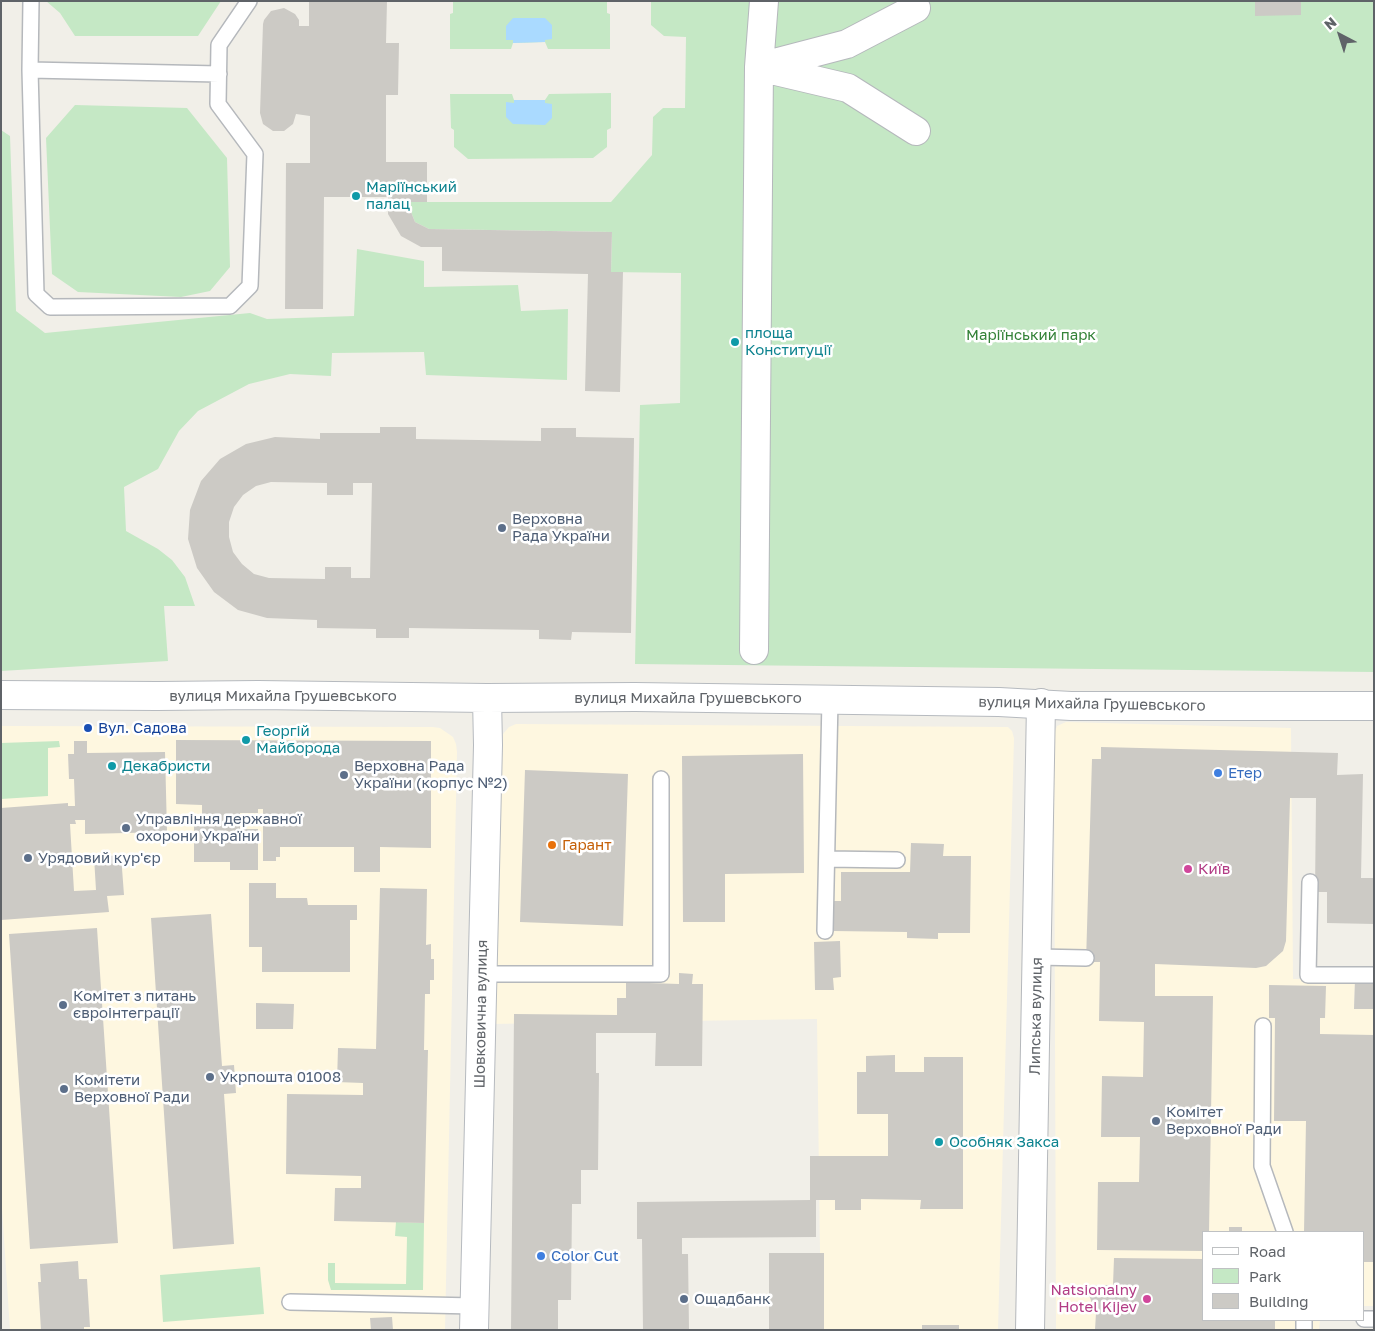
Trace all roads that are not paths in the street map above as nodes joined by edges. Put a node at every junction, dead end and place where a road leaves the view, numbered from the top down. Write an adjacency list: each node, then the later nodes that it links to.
1 (31, 1): 6 (lane)
2 (249, 1): 7 (lane)
3 (764, 1): 5 (street)
4 (916, 8): 5 (street)
5 (759, 67): 8 (street); 9 (street)
6 (30, 70): 7 (lane); 7 (lane)
7 (219, 74)
8 (916, 131)
9 (754, 650)
10 (1, 694): 11 (street, вулиця Михайла Грушевського)
11 (486, 698): 12 (street, вулиця Михайла Грушевського); 22 (street, Шовковична вулиця)
12 (830, 700): 13 (street, вулиця Михайла Грушевського); 16 (lane)
13 (1041, 703): 14 (street, вулиця Михайла Грушевського); 20 (street, Липська вулиця)
14 (1374, 706)
15 (661, 778): 22 (lane)
16 (826, 859): 17 (lane); 19 (lane)
17 (897, 860)
18 (1310, 882): 23 (lane)
19 (825, 931)
20 (1037, 956): 21 (lane); 28 (street, Липська вулиця)
21 (1086, 958)
22 (482, 974): 27 (street, Шовковична вулиця)
23 (1374, 975)
24 (1263, 1026): 25 (lane)
25 (1285, 1231)
26 (290, 1302): 27 (lane)
27 (474, 1318)
28 (1030, 1330)

